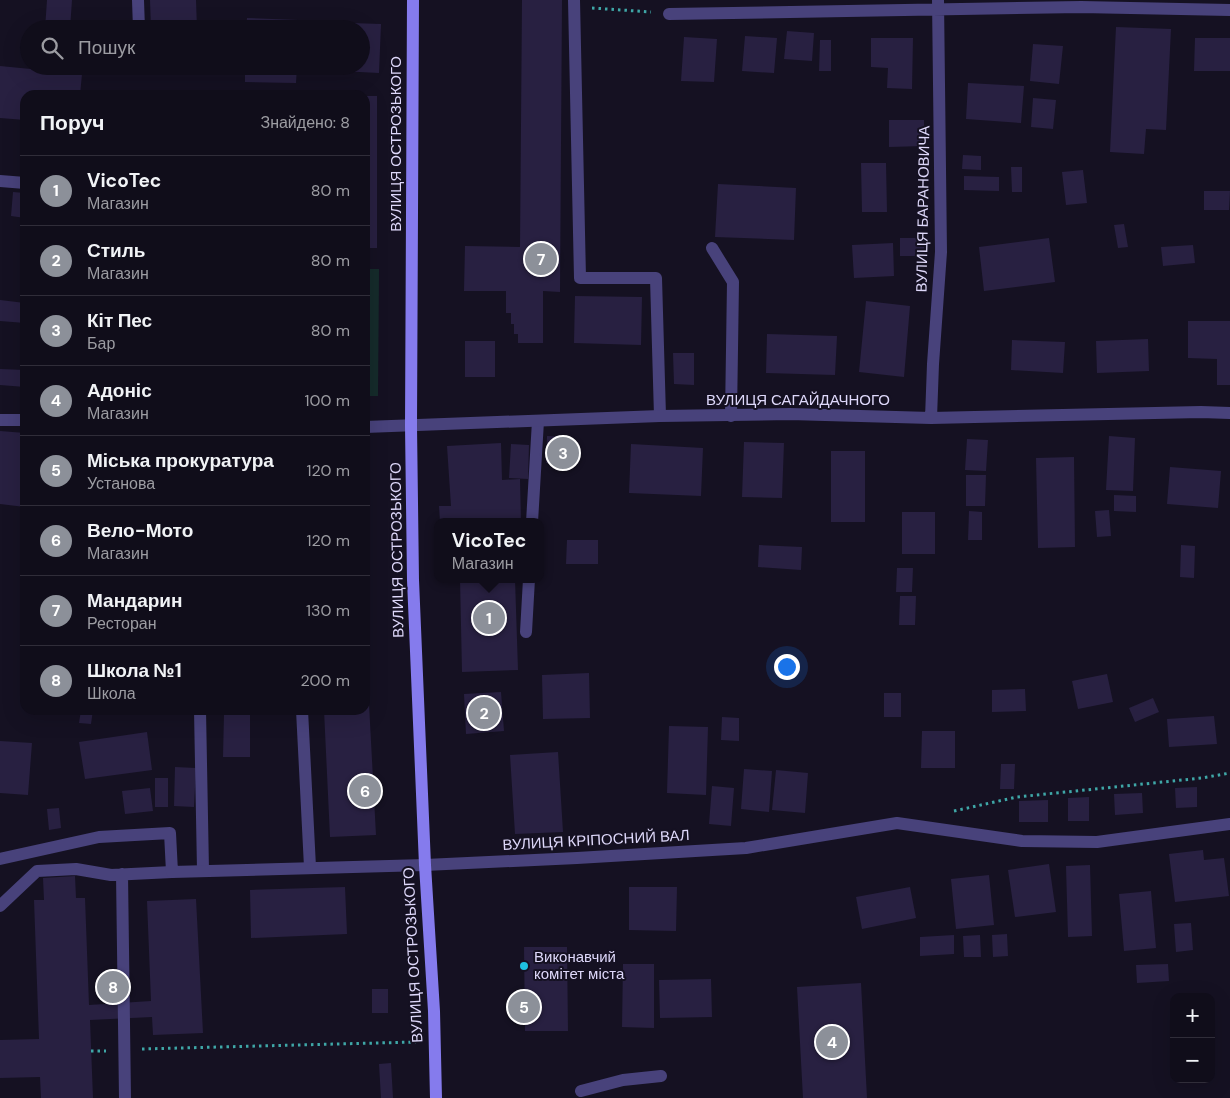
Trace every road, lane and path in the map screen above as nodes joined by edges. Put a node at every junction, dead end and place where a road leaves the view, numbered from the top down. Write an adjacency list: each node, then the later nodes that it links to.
1 (138, 0): 7 (street)
2 (413, 0): 18 (main road, ВУЛИЦЯ ОСТРОЗЬКОГО)
3 (574, 3): 6 (path); 12 (street)
4 (938, 5): 5 (street); 6 (street); 14 (street, ВУЛИЦЯ БАРАНОВИЧА)
5 (1230, 10)
6 (669, 14)
7 (139, 20)
8 (0, 181): 9 (street)
9 (20, 183)
10 (712, 248): 13 (street)
11 (1230, 413): 14 (street, ВУЛИЦЯ САГАЙДАЧНОГО)
12 (660, 416): 13 (street, ВУЛИЦЯ САГАЙДАЧНОГО); 17 (street, ВУЛИЦЯ САГАЙДАЧНОГО)
13 (731, 416): 14 (street, ВУЛИЦЯ САГАЙДАЧНОГО)
14 (931, 418)
15 (0, 420): 16 (street)
16 (20, 420)
17 (538, 421): 18 (street, ВУЛИЦЯ САГАЙДАЧНОГО); 20 (street)
18 (411, 426): 19 (street, ВУЛИЦЯ САГАЙДАЧНОГО); 29 (main road, ВУЛИЦЯ ОСТРОЗЬКОГО)
19 (370, 427)
20 (532, 518)
21 (529, 583): 22 (street)
22 (526, 632)
23 (200, 715): 31 (street)
24 (302, 715): 30 (street)
25 (1230, 773): 26 (path)
26 (952, 811)
27 (1230, 824): 29 (street, ВУЛИЦЯ КРІПОСНИЙ ВАЛ)
28 (0, 859): 32 (street)
29 (425, 865): 30 (street, ВУЛИЦЯ КРІПОСНИЙ ВАЛ); 35 (main road, ВУЛИЦЯ ОСТРОЗЬКОГО)
30 (310, 867): 31 (street, ВУЛИЦЯ КРІПОСНИЙ ВАЛ)
31 (202, 870): 32 (street, ВУЛИЦЯ КРІПОСНИЙ ВАЛ)
32 (172, 872): 33 (street, ВУЛИЦЯ КРІПОСНИЙ ВАЛ)
33 (122, 874): 34 (street, ВУЛИЦЯ КРІПОСНИЙ ВАЛ); 36 (street)
34 (0, 906)
35 (434, 1042): 36 (path); 41 (main road, ВУЛИЦЯ ОСТРОЗЬКОГО)
36 (124, 1050): 37 (path); 40 (street)
37 (91, 1051)
38 (661, 1076): 39 (street)
39 (581, 1091)
40 (125, 1098)
41 (436, 1098)

